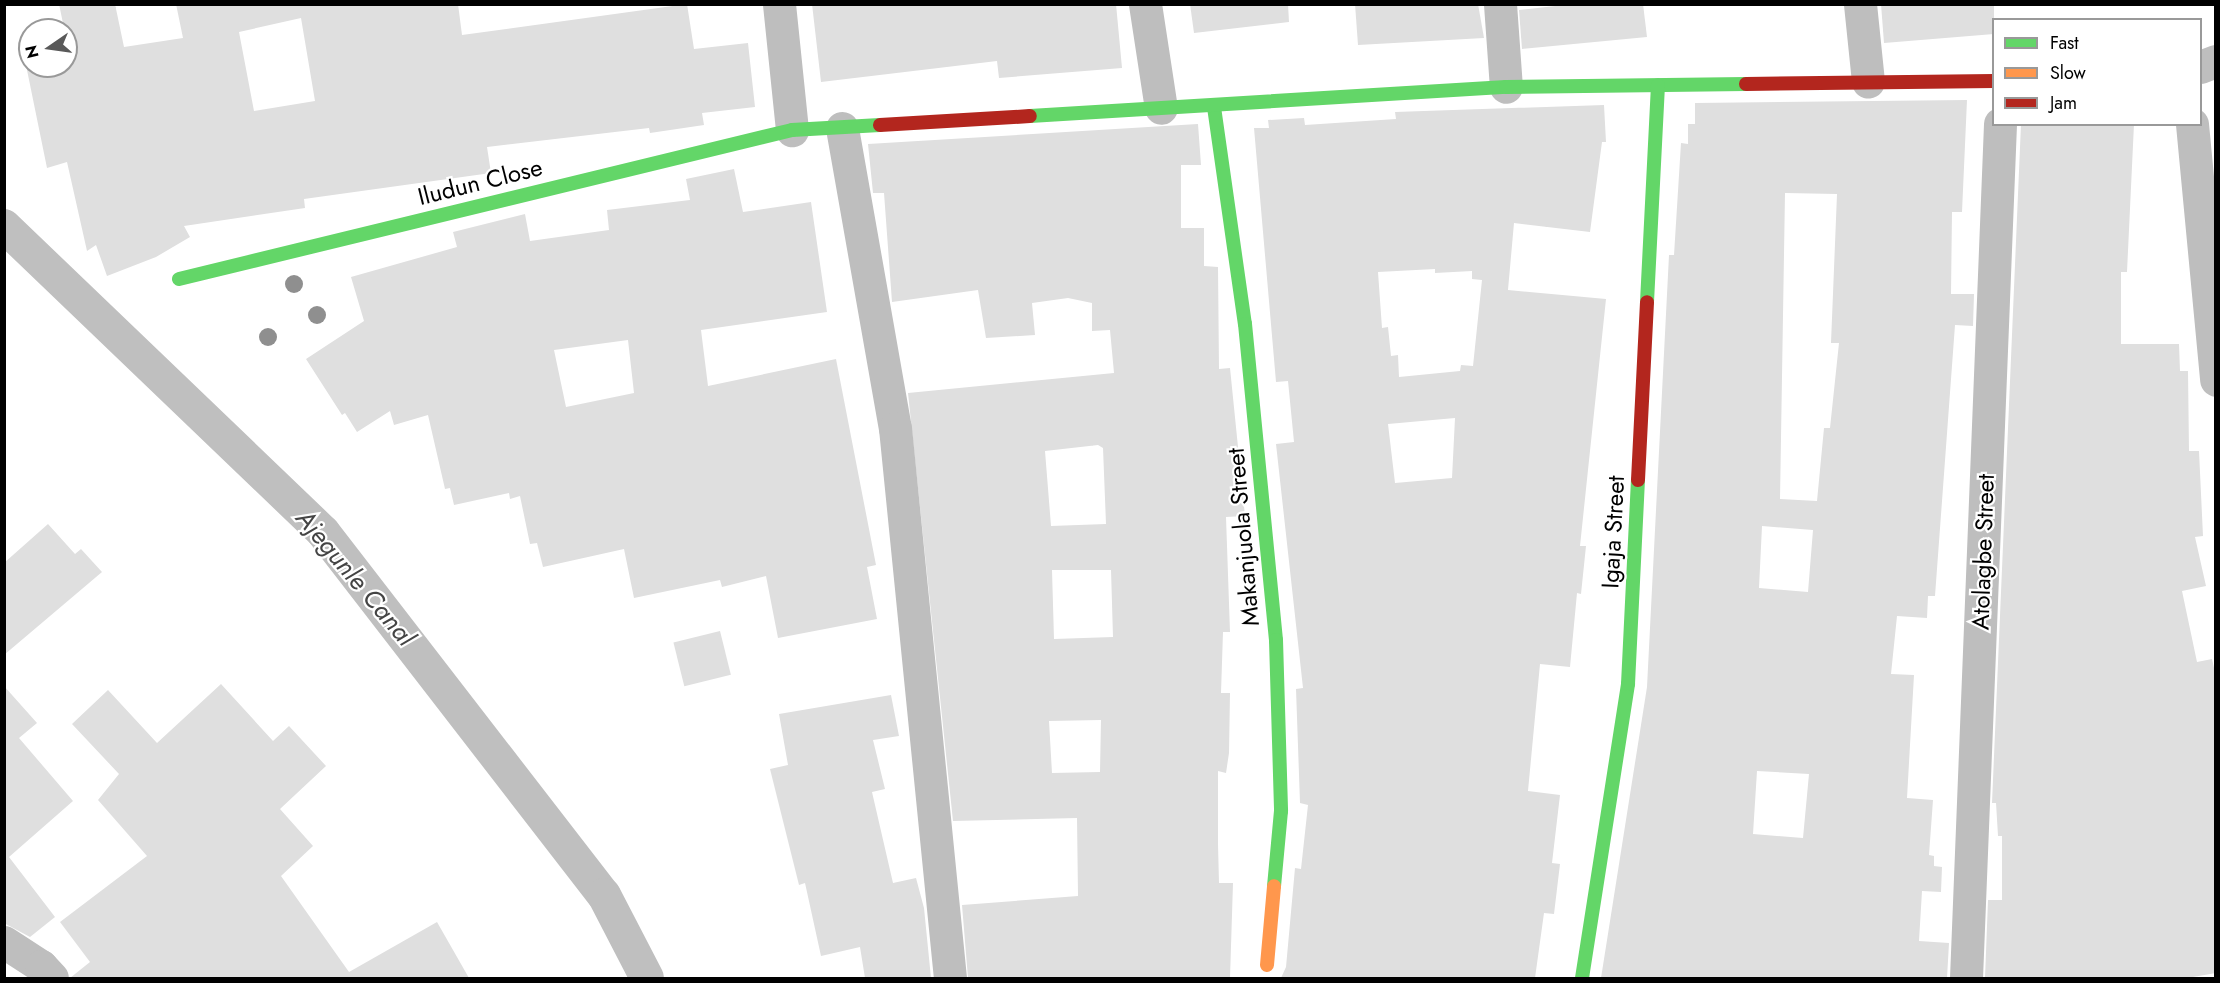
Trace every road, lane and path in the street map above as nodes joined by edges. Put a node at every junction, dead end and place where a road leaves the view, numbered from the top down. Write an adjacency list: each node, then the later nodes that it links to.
1 (779, 4): 14 (street)
2 (1145, 4): 10 (street)
3 (1500, 4): 8 (street)
4 (1860, 4): 6 (street)
5 (1992, 81): 6 (street, Iludun Close)
6 (1868, 82): 7 (street, Iludun Close)
7 (1658, 84): 8 (street, Iludun Close); 21 (street, Igaja Street)
8 (1506, 87): 9 (street, Iludun Close)
9 (1214, 107): 10 (street, Iludun Close); 18 (street, Makanjuola Street)
10 (1161, 108): 13 (street, Iludun Close)
11 (2000, 126): 22 (street, Atolagbe Street)
12 (2192, 126): 16 (street)
13 (842, 128): 14 (street, Iludun Close); 20 (street)
14 (792, 130): 15 (street, Iludun Close)
15 (179, 279)
16 (2216, 380)
17 (4, 942): 19 (street)
18 (1267, 965)
19 (52, 978)
20 (950, 978)
21 (1582, 978)
22 (1966, 978)

